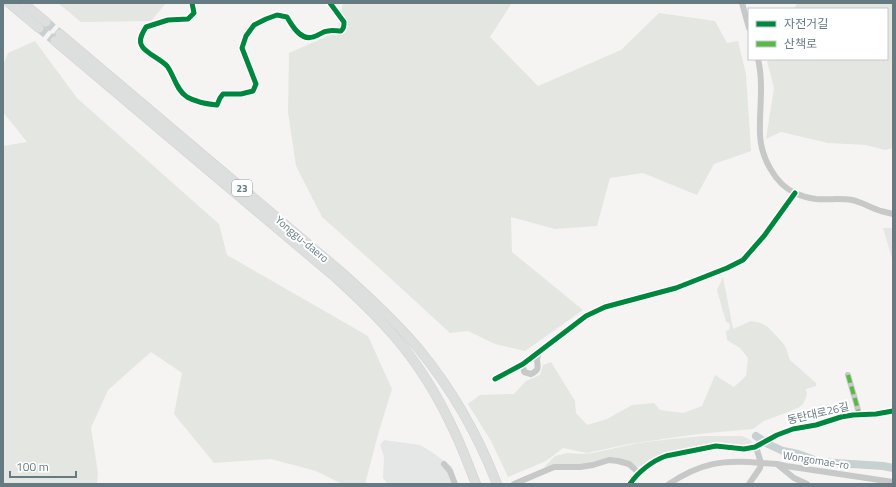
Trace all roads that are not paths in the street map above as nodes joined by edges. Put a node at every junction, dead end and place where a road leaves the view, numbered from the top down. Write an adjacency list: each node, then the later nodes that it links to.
1 (9, 3): 7 (highway)
2 (23, 3): 7 (highway)
3 (27, 3): 7 (highway)
4 (192, 3): 5 (street)
5 (330, 3)
6 (742, 3): 8 (street)
7 (42, 22)
8 (748, 24)
9 (758, 60): 10 (street)
10 (795, 193): 11 (street); 12 (street)
11 (893, 214)
12 (540, 350): 13 (street); 13 (street)
13 (523, 364): 15 (street)
14 (848, 375): 17 (street)
15 (494, 379)
16 (893, 411): 17 (street, 동탄대로26길)
17 (859, 415): 18 (street, 동탄대로26길)
18 (757, 446): 19 (street); 22 (street)
19 (761, 463): 21 (street, Wongomae-ro); 29 (street, Wongomae-ro); 30 (street)
20 (444, 464): 24 (street)
21 (776, 464): 23 (street, Wongomae-ro); 31 (street)
22 (639, 472): 27 (street); 28 (street)
23 (893, 482)
24 (455, 484)
25 (476, 484): 26 (highway, Yonggu-daero / 23)
26 (497, 484)
27 (514, 484)
28 (630, 484)
29 (669, 484)
30 (749, 484)
31 (807, 484)

